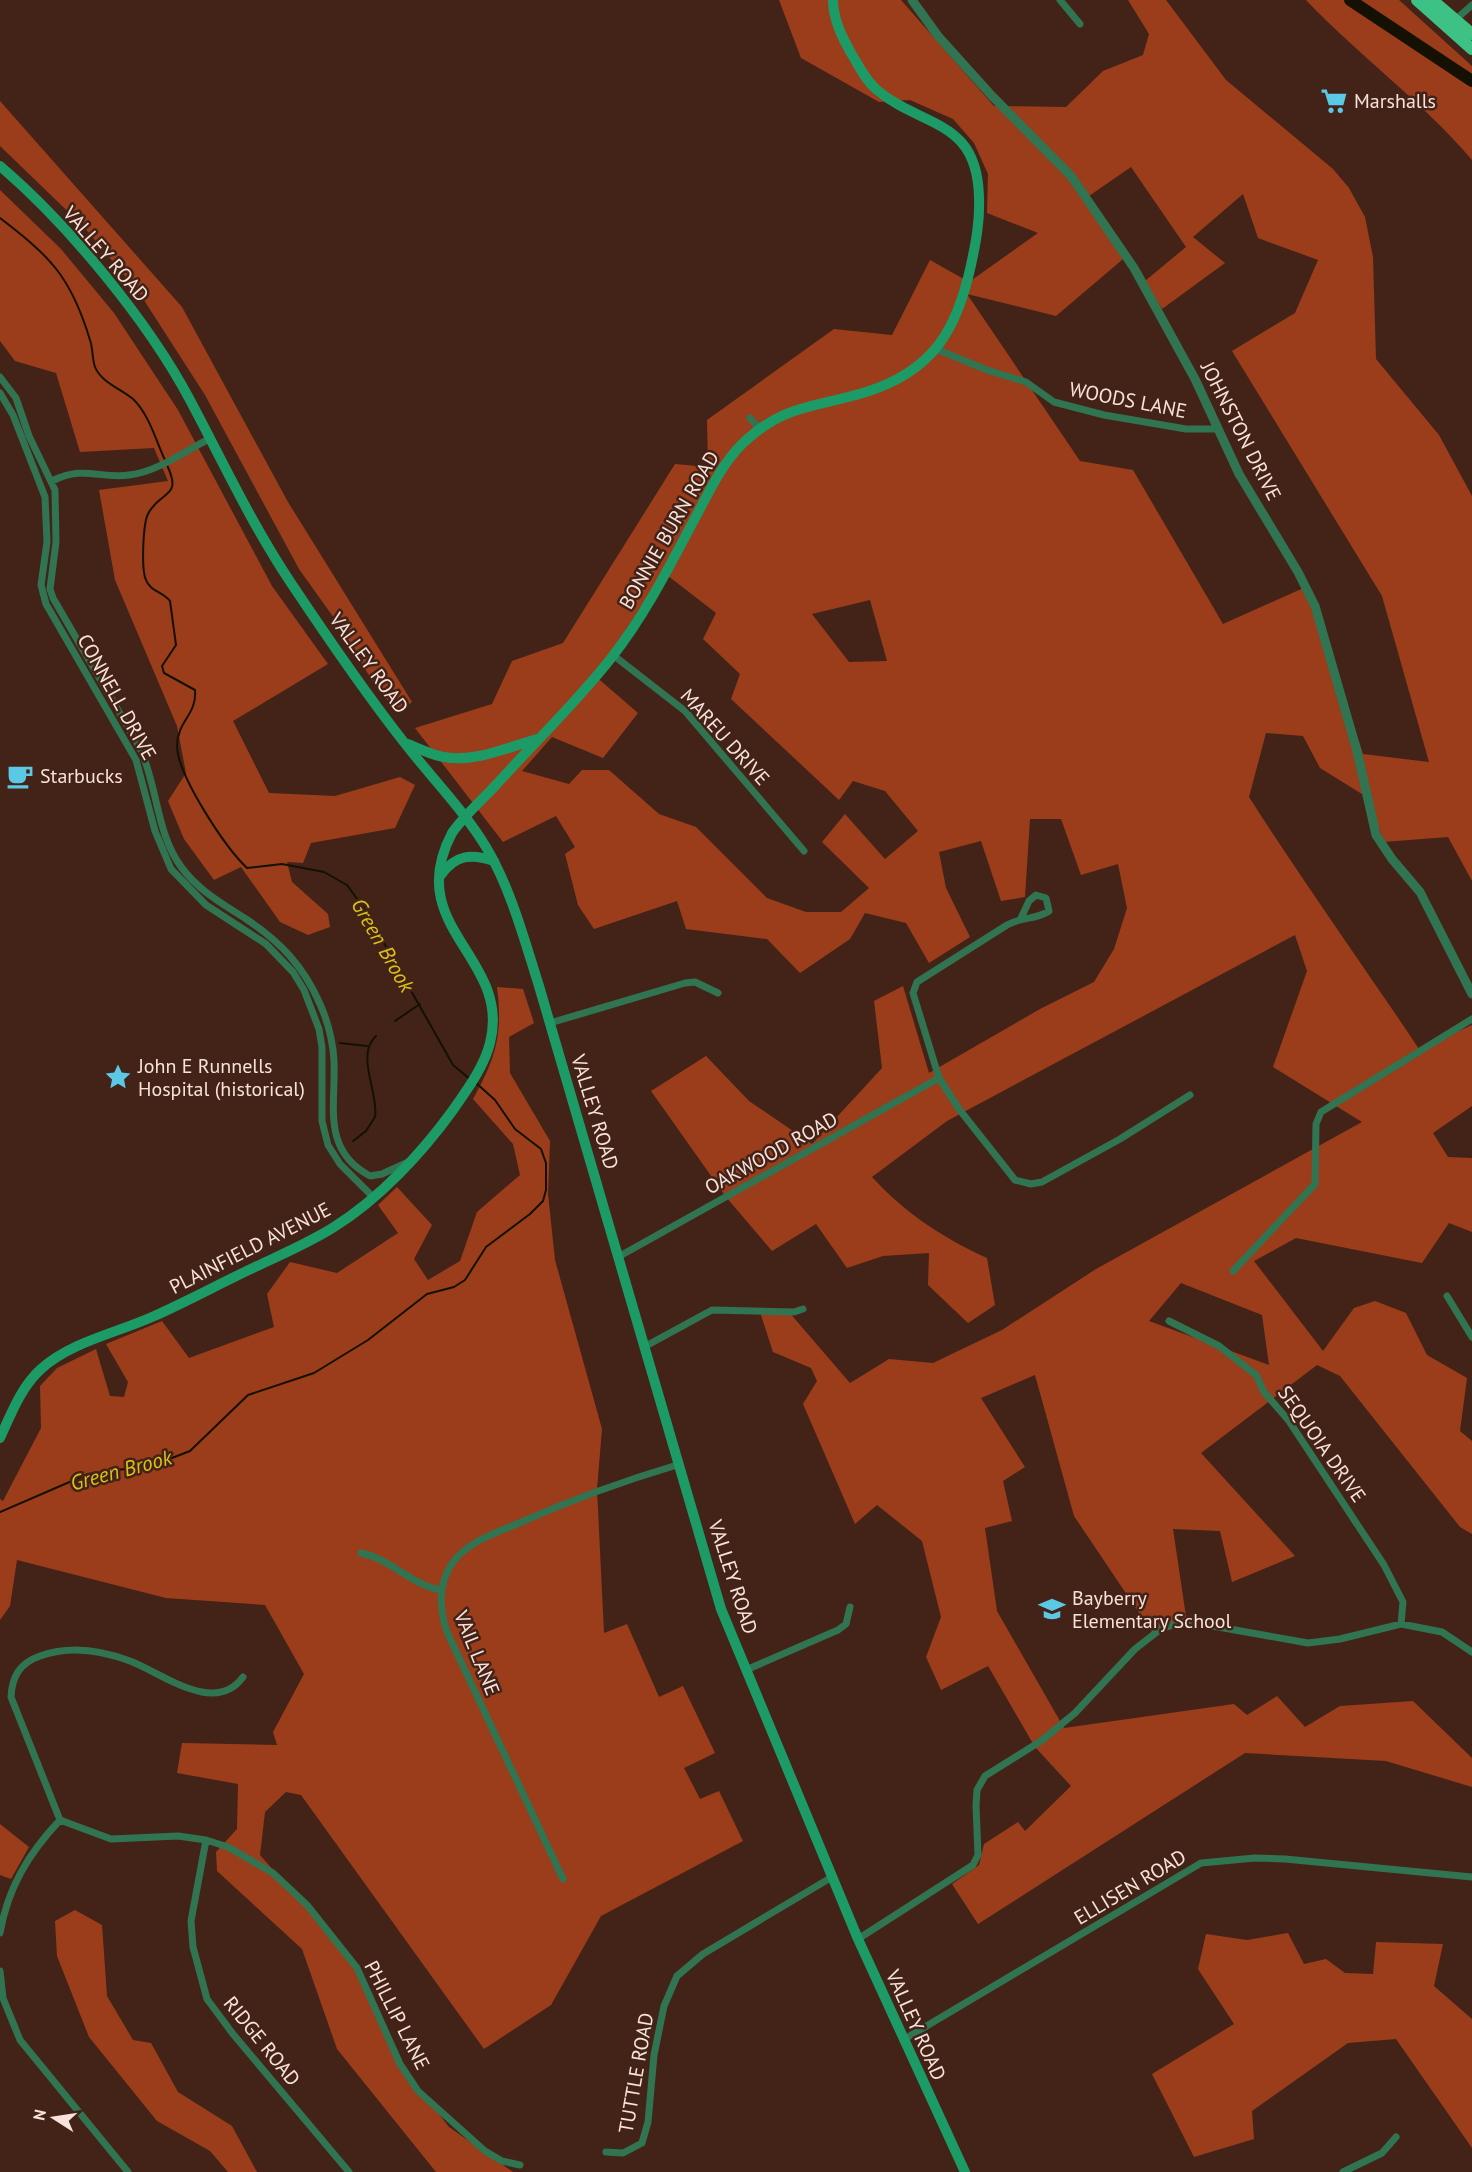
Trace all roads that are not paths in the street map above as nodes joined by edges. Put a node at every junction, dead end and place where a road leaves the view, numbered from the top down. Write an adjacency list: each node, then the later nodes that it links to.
1 (833, 0): 12 (main road, BONNIE BURN ROAD)
2 (912, 0): 17 (street, JOHNSTON DRIVE)
3 (1060, 0): 8 (street)
4 (1417, 0): 10 (highway)
5 (1432, 0): 7 (highway)
6 (1472, 5): 7 (street)
7 (1455, 20): 9 (highway)
8 (1080, 24)
9 (1472, 34)
10 (1472, 49)
11 (0, 166): 18 (main road, VALLEY ROAD)
12 (936, 349): 16 (main road, BONNIE BURN ROAD); 17 (street, WOODS LANE)
13 (0, 377): 19 (street, CONNELL DRIVE)
14 (0, 393): 23 (street, CONNELL DRIVE)
15 (750, 418): 16 (street)
16 (760, 429): 20 (main road, BONNIE BURN ROAD)
17 (1218, 429): 31 (street, JOHNSTON DRIVE)
18 (209, 439): 19 (street); 24 (main road, VALLEY ROAD)
19 (52, 481): 21 (street, CONNELL DRIVE)
20 (613, 655): 22 (main road, BONNIE BURN ROAD); 26 (street, MAREU DRIVE)
21 (133, 736): 23 (street); 36 (street, CONNELL DRIVE)
22 (538, 739): 24 (main road); 25 (main road, BONNIE BURN ROAD)
23 (126, 740): 37 (street, CONNELL DRIVE)
24 (404, 743): 25 (main road, VALLEY ROAD)
25 (464, 817): 27 (main road, VALLEY ROAD); 28 (main road, PLAINFIELD AVENUE)
26 (804, 850)
27 (494, 861): 28 (main road); 33 (main road, VALLEY ROAD)
28 (440, 878): 36 (main road, PLAINFIELD AVENUE)
29 (1021, 918): 34 (street)
30 (718, 993): 33 (street)
31 (1472, 994)
32 (1472, 1019): 39 (street)
33 (550, 1023): 38 (main road, VALLEY ROAD)
34 (939, 1078): 35 (street); 38 (street, OAKWOOD ROAD)
35 (1190, 1095)
36 (407, 1163): 37 (main road, PLAINFIELD AVENUE)
37 (373, 1197): 45 (main road, PLAINFIELD AVENUE)
38 (618, 1257): 44 (main road, VALLEY ROAD)
39 (1233, 1271)
40 (1447, 1296): 43 (street)
41 (803, 1309): 44 (street)
42 (1169, 1321): 50 (street, SEQUOIA DRIVE)
43 (1472, 1337)
44 (644, 1347): 46 (main road, VALLEY ROAD)
45 (0, 1438)
46 (677, 1465): 48 (street, VAIL LANE); 52 (main road, VALLEY ROAD)
47 (361, 1553): 48 (street)
48 (441, 1590): 58 (street, VAIL LANE)
49 (850, 1607): 52 (street)
50 (1401, 1624): 51 (street); 60 (street)
51 (1472, 1652)
52 (746, 1670): 56 (main road, VALLEY ROAD)
53 (243, 1677): 54 (street)
54 (60, 1820): 55 (street, PHILLIP LANE); 59 (street)
55 (206, 1840): 65 (street, PHILLIP LANE); 67 (street, RIDGE ROAD)
56 (832, 1877): 60 (main road, VALLEY ROAD); 64 (street, TUTTLE ROAD)
57 (1472, 1877): 62 (street, ELLISEN ROAD)
58 (562, 1879)
59 (0, 1933)
60 (858, 1939): 62 (main road, VALLEY ROAD)
61 (0, 1971): 66 (street)
62 (903, 2040): 68 (main road, VALLEY ROAD)
63 (1396, 2137): 69 (street)
64 (606, 2152)
65 (520, 2165)
66 (128, 2172)
67 (349, 2172)
68 (965, 2172)
69 (1343, 2172)

